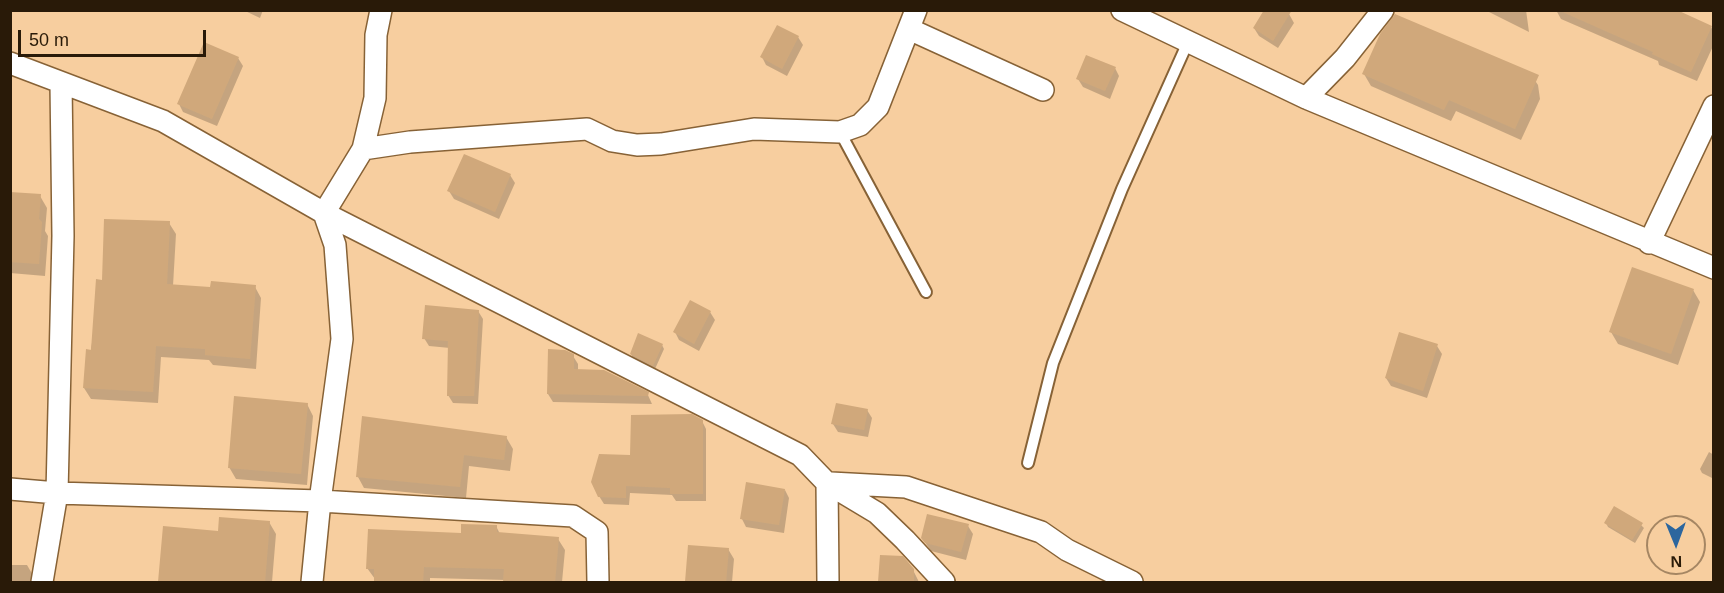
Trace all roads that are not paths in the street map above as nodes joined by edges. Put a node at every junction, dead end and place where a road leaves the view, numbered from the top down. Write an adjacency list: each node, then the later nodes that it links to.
1 (381, 10): 12 (street)
2 (1122, 10): 5 (street)
3 (1383, 10): 9 (street)
4 (913, 20): 8 (street); 11 (street)
5 (1188, 42): 9 (street); 17 (lane)
6 (10, 63): 7 (street)
7 (61, 83): 13 (street); 20 (street)
8 (1043, 90)
9 (1306, 98): 14 (street)
10 (1713, 106): 14 (street)
11 (840, 132): 12 (street); 16 (lane)
12 (363, 149): 13 (street)
13 (324, 213): 18 (street); 21 (street)
14 (1649, 243): 15 (street)
15 (1713, 268)
16 (926, 292)
17 (1028, 463)
18 (827, 483): 25 (street); 26 (street); 27 (street)
19 (10, 489): 20 (street)
20 (57, 493): 21 (street); 22 (street)
21 (320, 501): 23 (street); 24 (street)
22 (42, 582)
23 (312, 582)
24 (598, 582)
25 (828, 582)
26 (944, 582)
27 (1132, 582)

